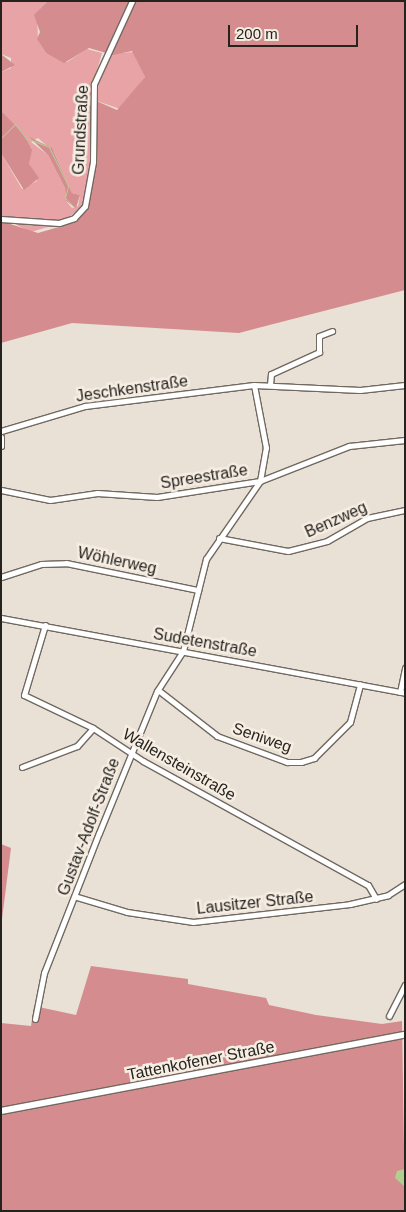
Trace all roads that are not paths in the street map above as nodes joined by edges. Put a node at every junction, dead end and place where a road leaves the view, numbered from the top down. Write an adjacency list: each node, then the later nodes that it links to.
1 (132, 1): 2 (street, Grundstraße)
2 (1, 219)
3 (332, 331): 5 (street)
4 (254, 385): 5 (street, Jeschkenstraße); 7 (street, Jeschkenstraße); 11 (street)
5 (270, 385): 6 (street, Jeschkenstraße)
6 (405, 385)
7 (1, 431)
8 (1, 437): 10 (street)
9 (405, 440): 11 (street, Spreestraße)
10 (1, 446)
11 (260, 481): 12 (street, Spreestraße); 14 (street, Gustav-Adolf-Straße)
12 (1, 490)
13 (405, 510): 14 (street, Benzweg)
14 (219, 538): 16 (street, Gustav-Adolf-Straße)
15 (1, 577): 16 (street, Wöhlerweg)
16 (198, 590): 19 (street, Gustav-Adolf-Straße)
17 (1, 618): 18 (street, Sudetenstraße)
18 (45, 625): 19 (street, Sudetenstraße); 24 (street, Wallensteinstraße)
19 (183, 651): 21 (street, Sudetenstraße); 22 (street, Gustav-Adolf-Straße)
20 (405, 668): 23 (street)
21 (360, 684): 22 (street, Seniweg); 23 (street, Sudetenstraße)
22 (158, 690): 25 (street, Gustav-Adolf-Straße)
23 (402, 693)
24 (93, 728): 25 (street, Wallensteinstraße); 26 (street)
25 (132, 752): 28 (street, Gustav-Adolf-Straße); 29 (street, Wallensteinstraße)
26 (22, 767)
27 (405, 884): 29 (street, Lausitzer Straße)
28 (77, 897): 29 (street, Lausitzer Straße); 32 (street, Gustav-Adolf-Straße)
29 (376, 900)
30 (405, 985): 31 (street)
31 (389, 1016)
32 (35, 1019)
33 (405, 1035): 34 (main road, Tattenkofener Straße)
34 (1, 1111)

